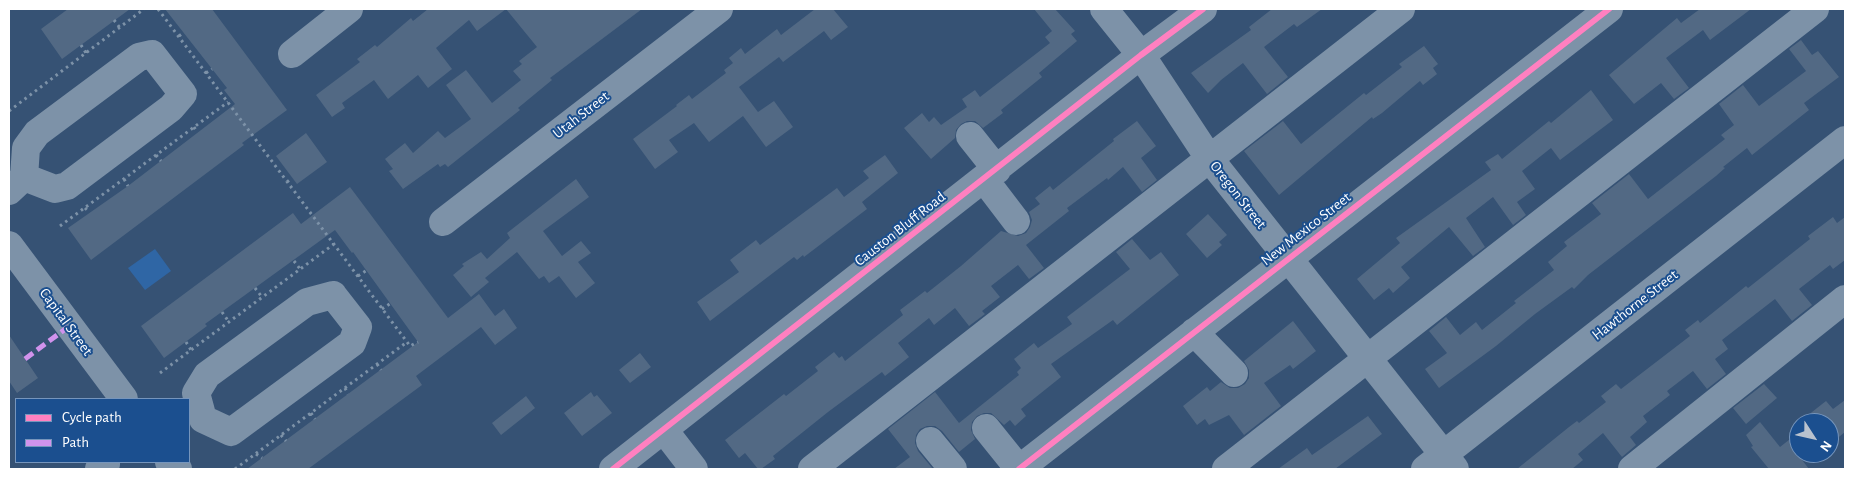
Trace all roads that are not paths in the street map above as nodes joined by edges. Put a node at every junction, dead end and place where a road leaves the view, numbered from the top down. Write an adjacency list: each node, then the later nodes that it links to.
1 (349, 9): 8 (street)
2 (719, 9): 16 (street, Utah Street)
3 (1104, 9): 9 (street, Oregon Street)
4 (1203, 9): 9 (street, Causton Bluff Road)
5 (1401, 9): 12 (street)
6 (1609, 9): 18 (street, New Mexico Street)
7 (1815, 9): 21 (street)
8 (292, 54)
9 (1141, 55): 12 (street, Oregon Street); 13 (street, Causton Bluff Road)
10 (970, 136): 13 (street)
11 (1845, 140): 28 (street, Hawthorne Street)
12 (1209, 158): 18 (street, Oregon Street); 31 (street)
13 (991, 174): 15 (street); 26 (street, Causton Bluff Road)
14 (16, 184): 14 (street)
15 (1016, 221)
16 (443, 222)
17 (9, 245): 23 (street, Capital Street)
18 (1288, 259): 20 (street, New Mexico Street); 21 (street, Oregon Street)
19 (1845, 299): 35 (street)
20 (1194, 332): 22 (street); 33 (street, New Mexico Street)
21 (1368, 359): 28 (street, Oregon Street); 34 (street)
22 (1234, 373)
23 (123, 398)
24 (196, 423): 24 (street)
25 (986, 428): 33 (street)
26 (664, 430): 29 (street, Causton Bluff Road); 30 (street)
27 (930, 441): 32 (street)
28 (1441, 464)
29 (613, 469)
30 (694, 469)
31 (812, 469)
32 (953, 469)
33 (1019, 469)
34 (1226, 469)
35 (1632, 469)

